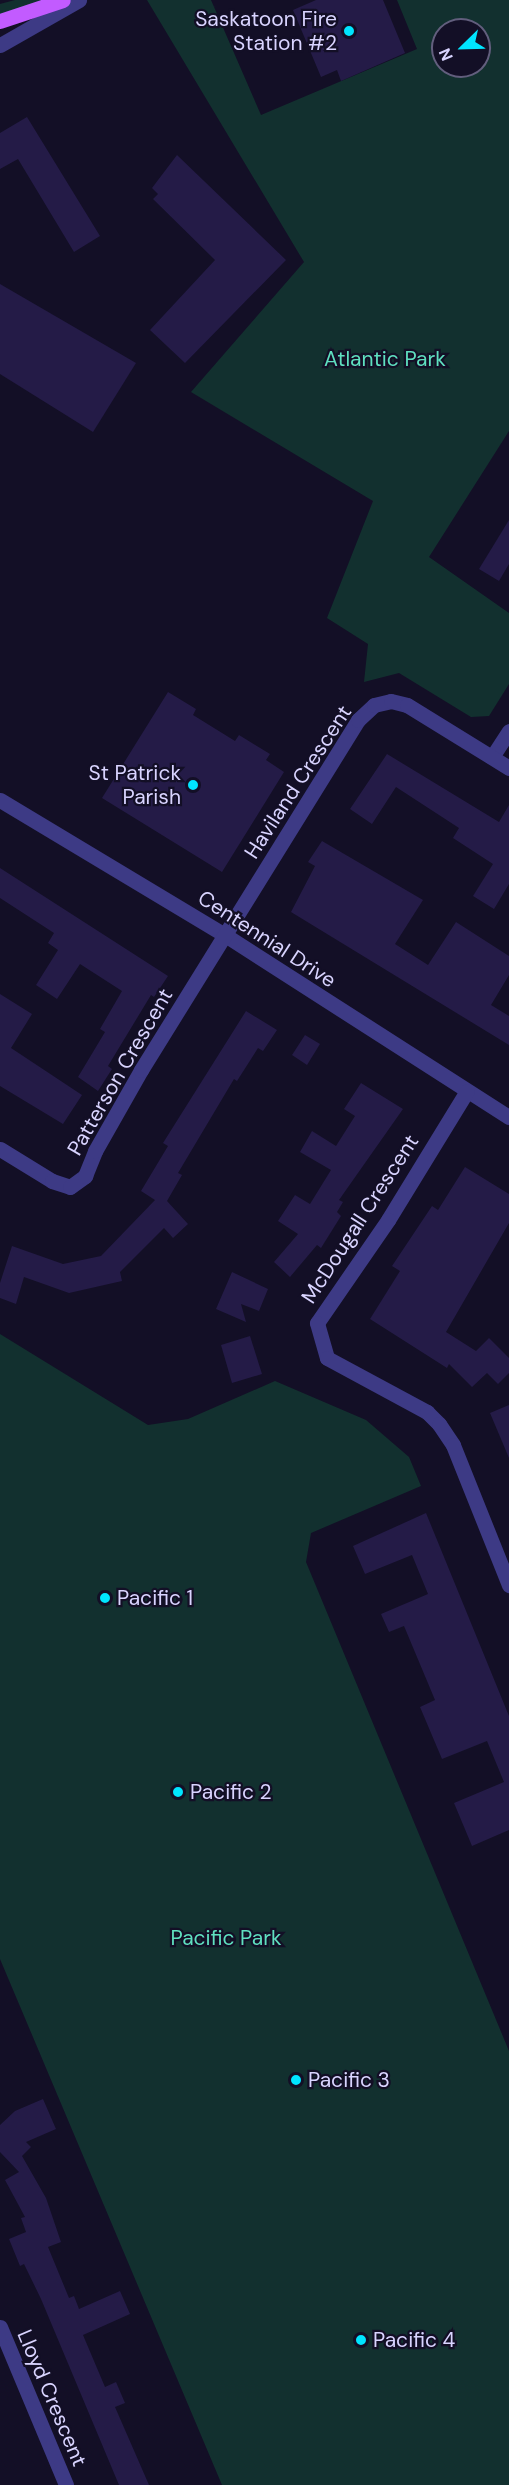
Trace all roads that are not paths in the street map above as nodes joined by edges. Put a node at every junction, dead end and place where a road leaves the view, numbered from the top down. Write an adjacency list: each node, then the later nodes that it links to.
1 (63, 0): 3 (main road)
2 (79, 0): 4 (street)
3 (0, 21)
4 (0, 45)
5 (509, 731): 6 (street)
6 (492, 757): 7 (street, Haviland Crescent); 9 (street, Haviland Crescent)
7 (509, 768)
8 (0, 800): 9 (street, Centennial Drive)
9 (225, 935): 10 (street, Centennial Drive); 12 (street, Patterson Crescent)
10 (467, 1090): 11 (street, Centennial Drive); 13 (street, McDougall Crescent)
11 (509, 1117)
12 (0, 1149)
13 (509, 1585)
14 (0, 2327): 15 (street, Lloyd Crescent)
15 (66, 2485)

